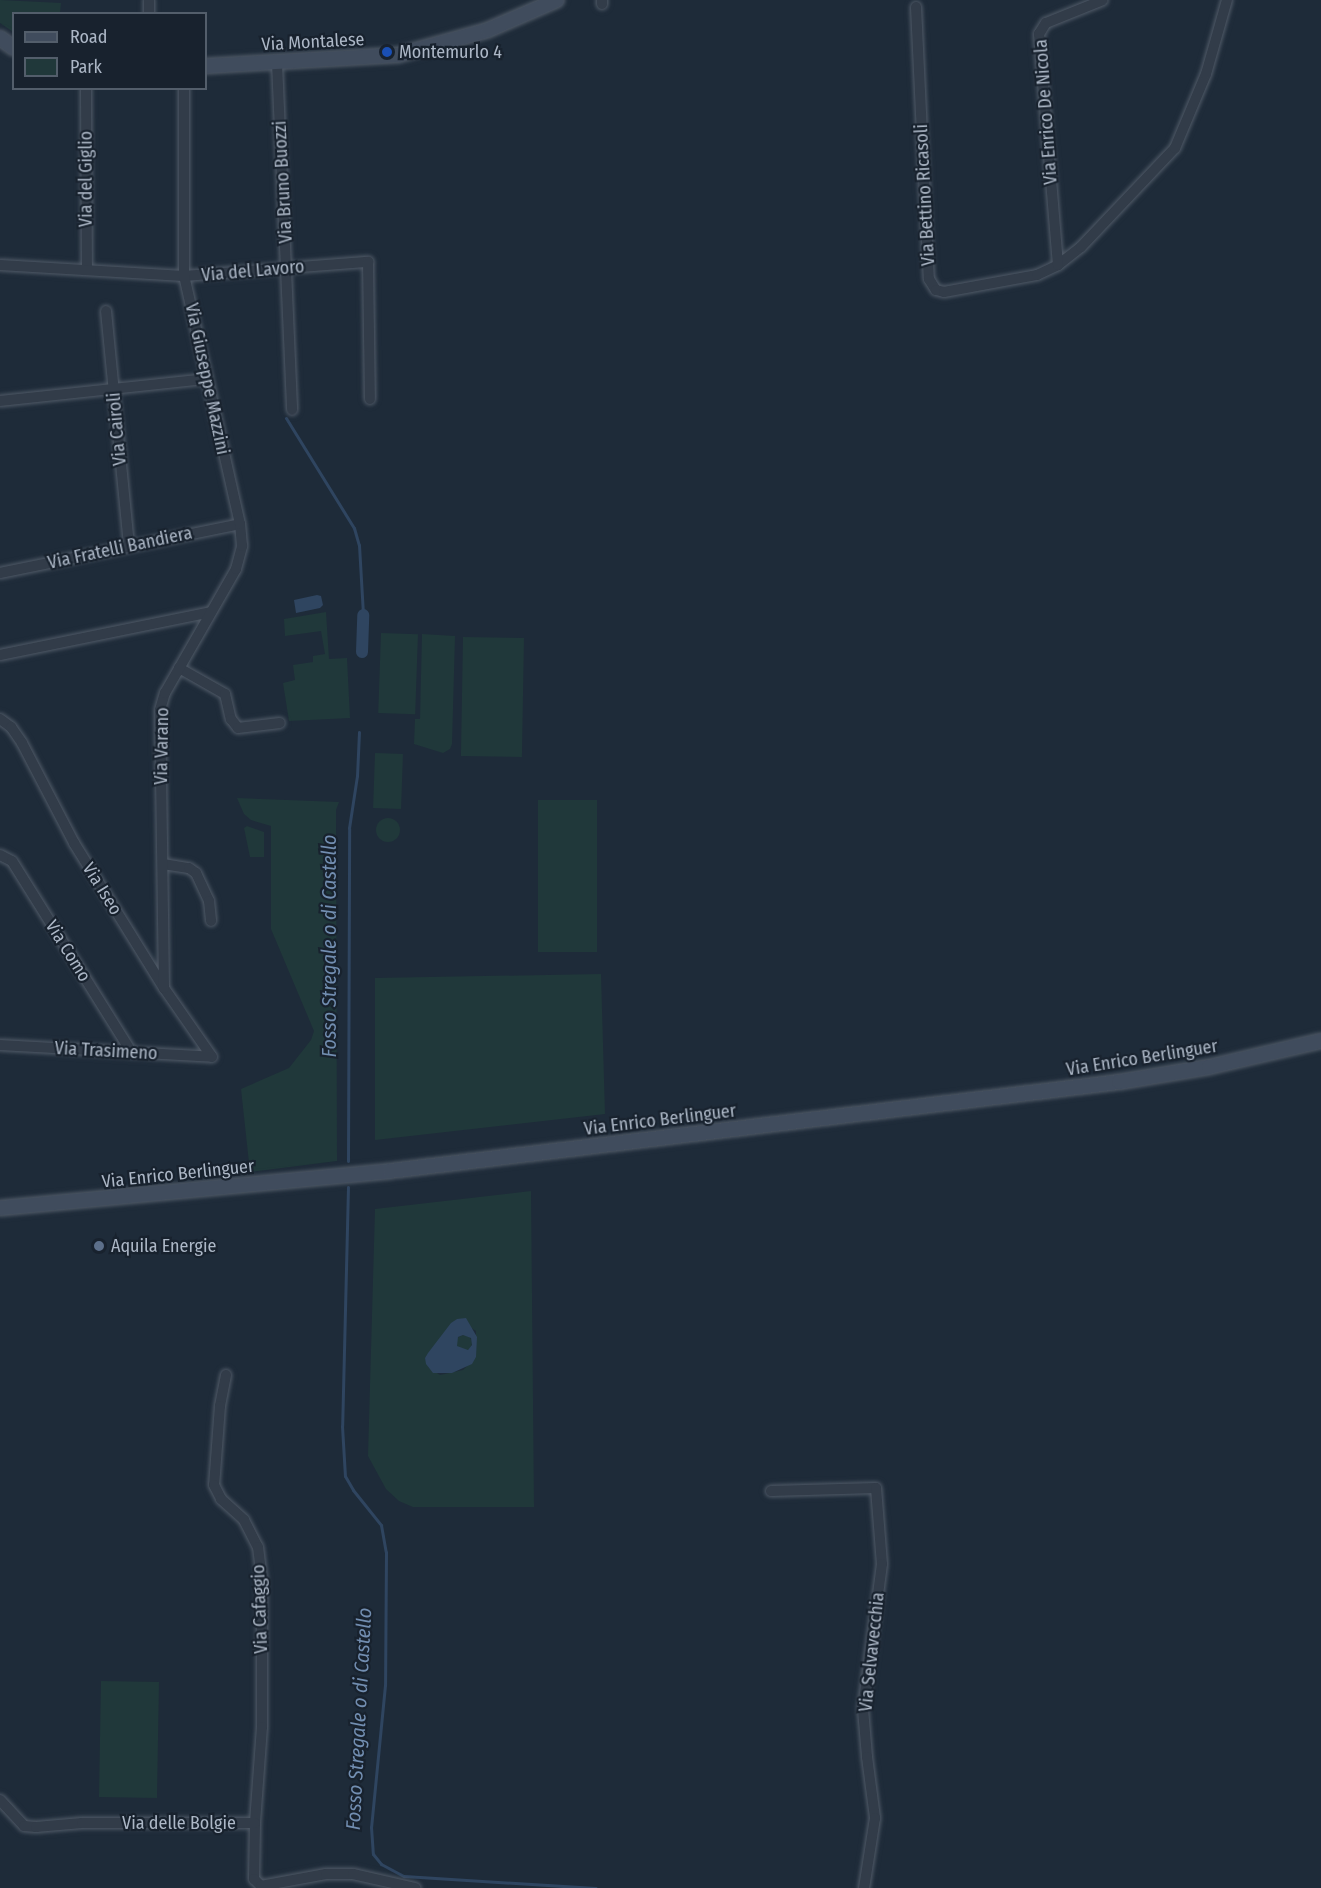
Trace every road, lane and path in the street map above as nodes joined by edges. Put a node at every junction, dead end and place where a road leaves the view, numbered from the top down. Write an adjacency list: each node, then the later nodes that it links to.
1 (557, 0): 5 (main road, Via Montalese)
2 (1103, 0): 10 (street, Via Enrico De Nicola)
3 (1227, 0): 10 (street)
4 (916, 7): 10 (street, Via Bettino Ricasoli)
5 (277, 63): 6 (main road, Via Montalese); 11 (street, Via Bruno Buozzi)
6 (207, 66)
7 (86, 90): 12 (street, Via del Giglio)
8 (184, 90): 13 (street, Via Giuseppe Mazzini)
9 (0, 265): 12 (street, Via del Lavoro)
10 (1058, 265)
11 (286, 267): 13 (street, Via del Lavoro); 17 (street, Via del Lavoro); 19 (street, Via Bruno Buozzi)
12 (87, 270): 13 (street, Via del Lavoro)
13 (184, 276): 15 (street, Via Giuseppe Mazzini)
14 (106, 311): 16 (street, Via Cairoli)
15 (207, 379): 16 (street); 20 (street, Via Giuseppe Mazzini)
16 (114, 389): 18 (street); 21 (street, Via Cairoli)
17 (370, 399)
18 (0, 400)
19 (292, 410)
20 (240, 524): 21 (street, Via Fratelli Bandiera); 23 (street, Via Varano)
21 (129, 546): 22 (street, Via Fratelli Bandiera)
22 (0, 573)
23 (211, 612): 24 (street); 25 (street, Via Varano)
24 (0, 655)
25 (179, 669): 27 (street); 29 (street, Via Varano)
26 (0, 719): 31 (street, Via Iseo)
27 (280, 723)
28 (0, 855): 34 (street, Via Como)
29 (163, 864): 30 (street); 31 (street, Via Varano)
30 (211, 921)
31 (164, 988): 35 (street, Via Iseo)
32 (1321, 1041): 36 (main road, Via Enrico Berlinguer)
33 (0, 1045): 34 (street, Via Trasimeno)
34 (132, 1053): 35 (street, Via Trasimeno)
35 (212, 1057)
36 (0, 1208)
37 (226, 1375): 40 (street, Via Cafaggio)
38 (771, 1491): 42 (street, Via Selvavecchia)
39 (0, 1800): 40 (street, Via delle Bolgie)
40 (255, 1823): 41 (street, Via delle Bolgie)
41 (415, 1888)
42 (864, 1888)

